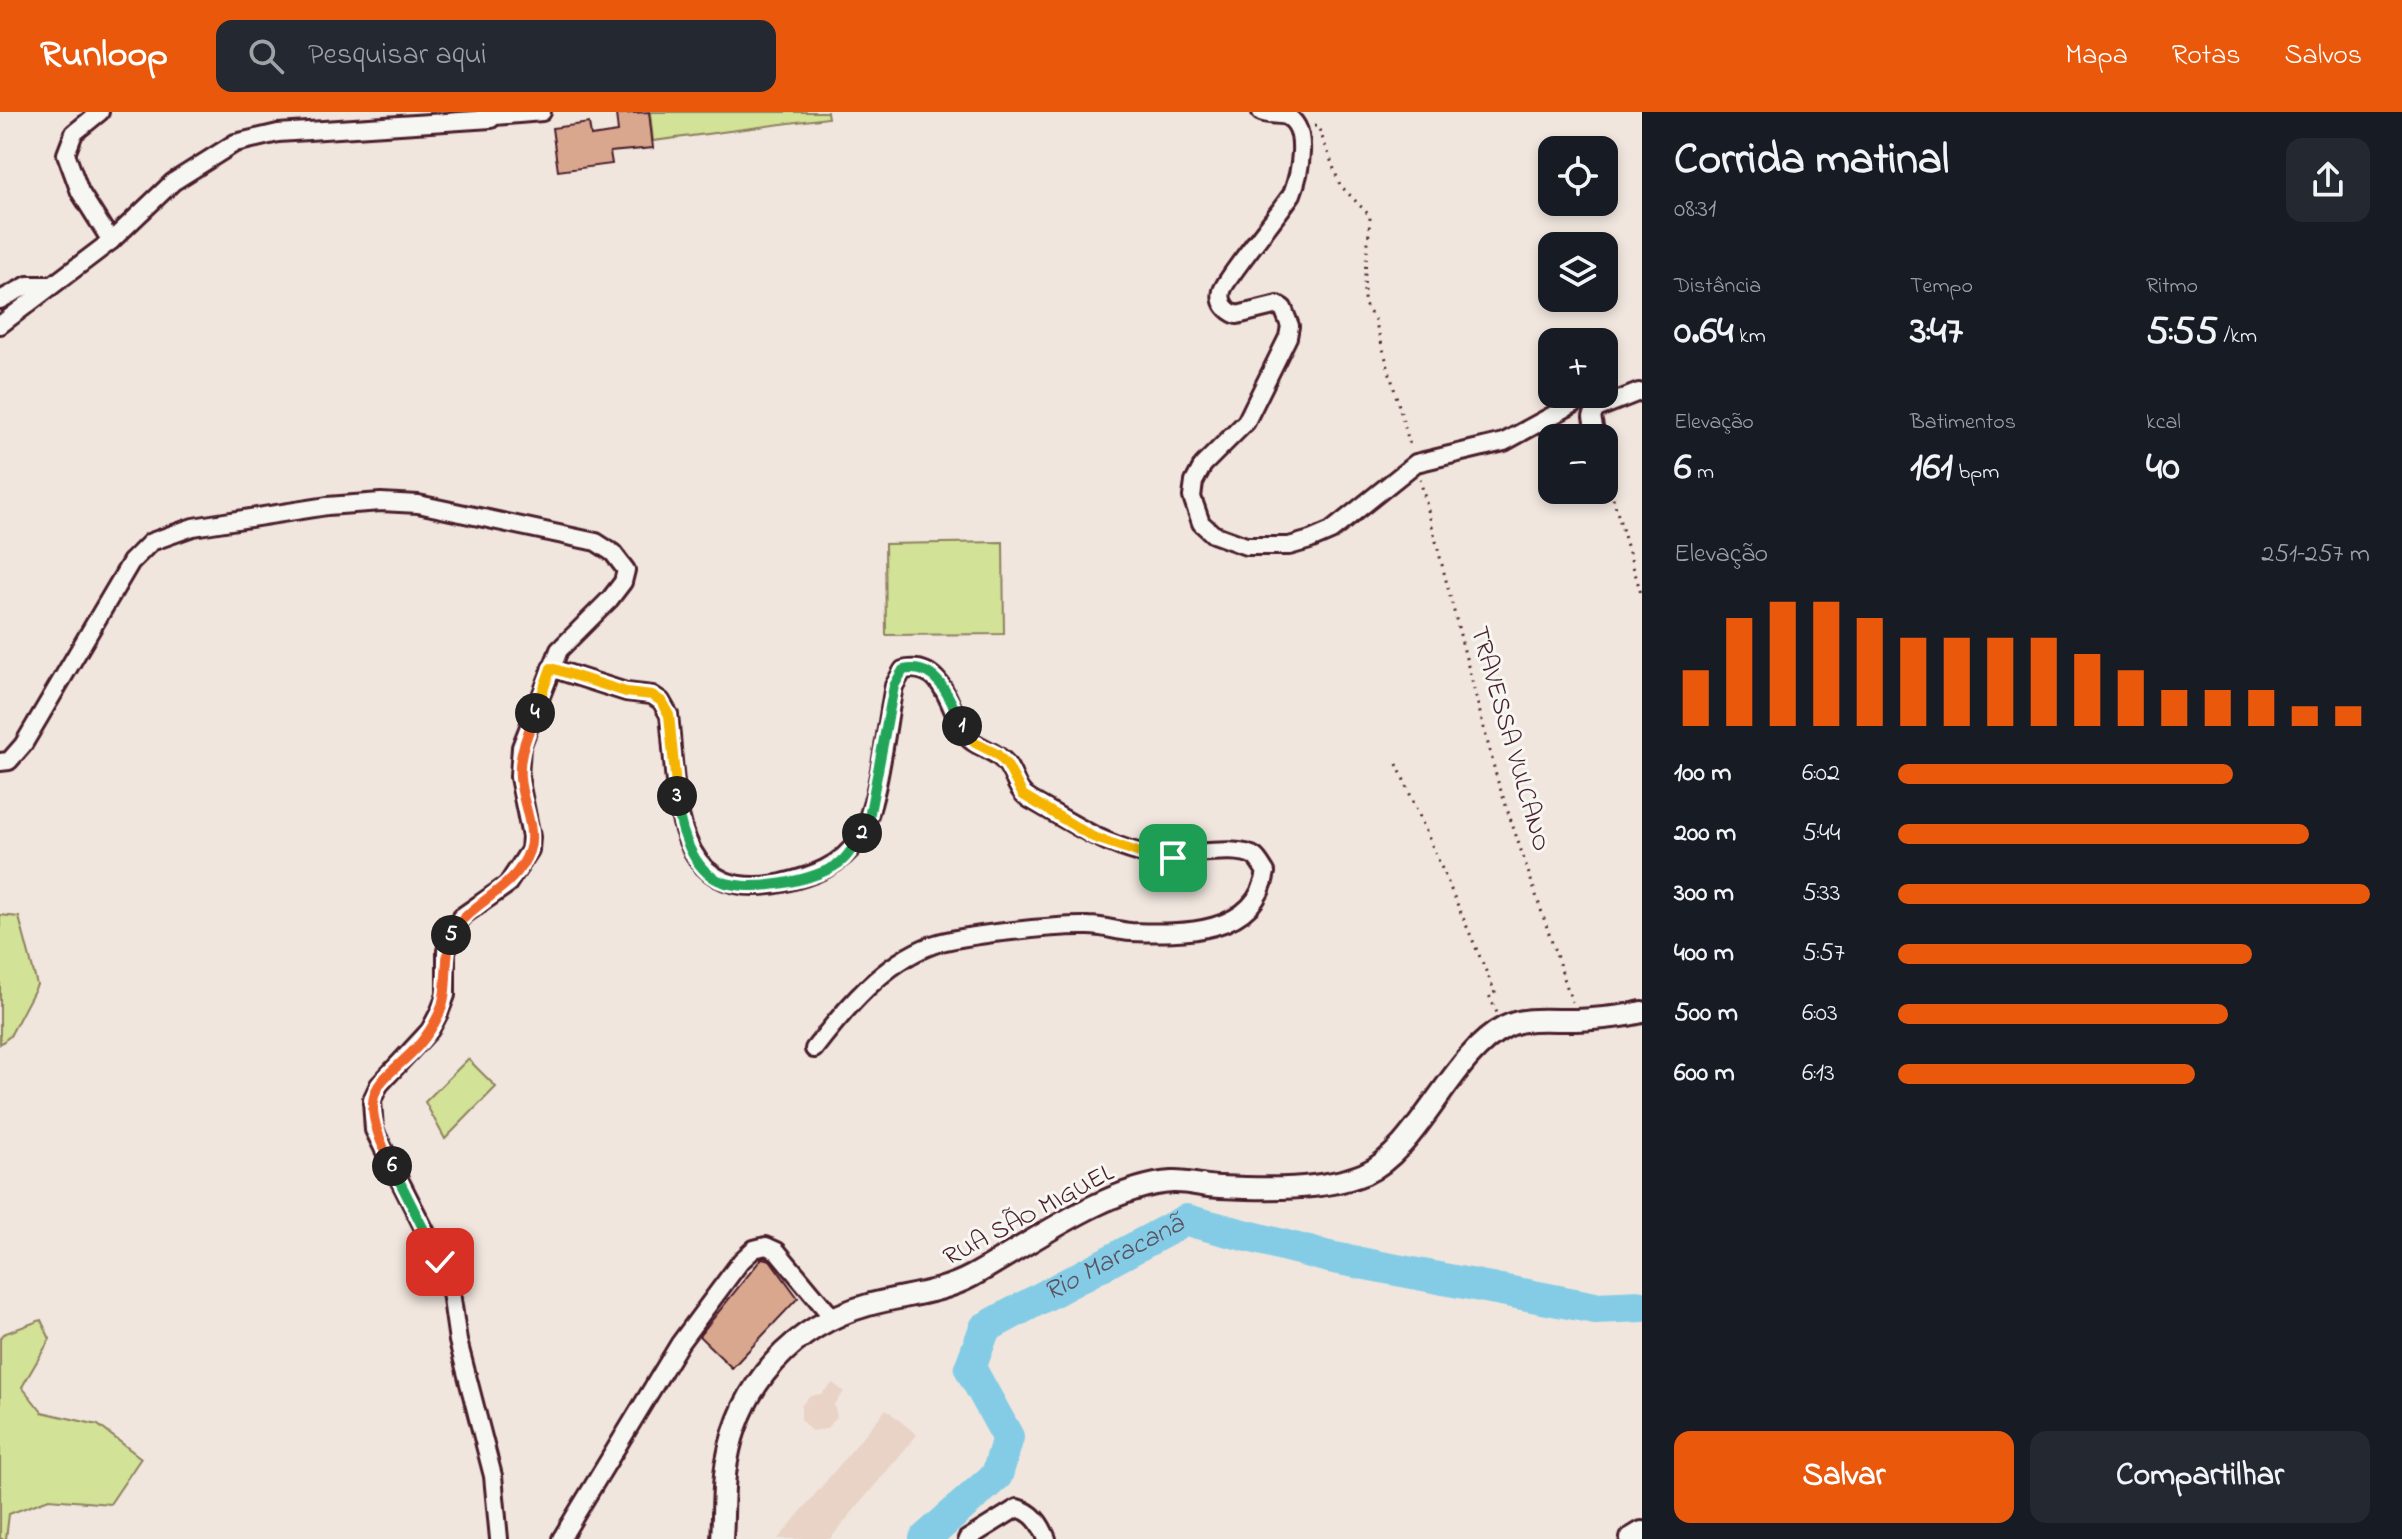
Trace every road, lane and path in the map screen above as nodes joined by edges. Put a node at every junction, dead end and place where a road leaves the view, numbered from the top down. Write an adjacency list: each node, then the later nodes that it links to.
1 (100, 112): 7 (street)
2 (462, 112): 5 (street)
3 (542, 112): 5 (street)
4 (1261, 112): 6 (street)
5 (491, 119): 7 (street)
6 (1296, 128): 15 (path, TRAVESSA VULCANO); 15 (street)
7 (111, 241): 8 (street)
8 (53, 285): 9 (street); 10 (street)
9 (0, 300)
10 (0, 325)
11 (1618, 391): 12 (street)
12 (1640, 392): 14 (street)
13 (1566, 408): 15 (street)
14 (1593, 424)
15 (1416, 463): 22 (path, TRAVESSA VULCANO)
16 (1615, 504): 17 (path)
17 (1642, 597)
18 (551, 668): 19 (street); 24 (street); 27 (street)
19 (0, 762)
20 (1397, 764): 23 (path)
21 (1642, 1012): 22 (street)
22 (1579, 1020): 23 (street)
23 (1503, 1028): 25 (street, RUA SÃO MIGUEL)
24 (814, 1049)
25 (832, 1317): 28 (street); 29 (street, RUA SÃO MIGUEL)
26 (1642, 1533): 32 (main road)
27 (499, 1539)
28 (561, 1539)
29 (722, 1539)
30 (967, 1539): 31 (street)
31 (1047, 1539)
32 (1632, 1539)

